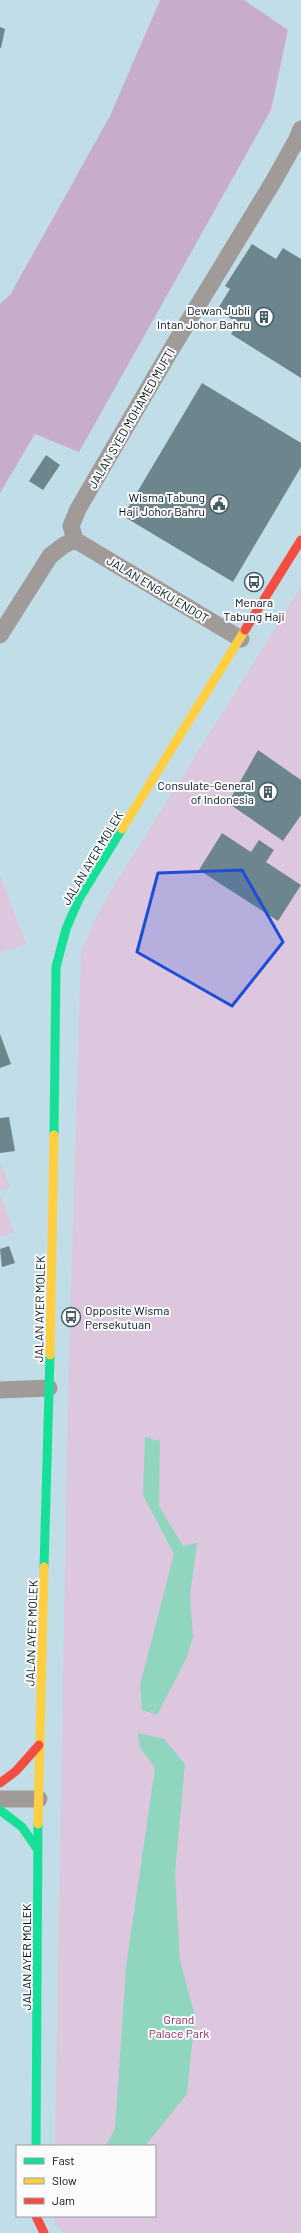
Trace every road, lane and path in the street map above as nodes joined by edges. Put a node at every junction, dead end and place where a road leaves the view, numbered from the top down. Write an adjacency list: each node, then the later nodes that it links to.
1 (301, 129): 2 (street, JALAN SYED MOHAMED MUFTI)
2 (75, 540): 4 (street); 5 (street, JALAN ENGKU ENDOT)
3 (301, 540): 5 (main road, JALAN AYER MOLEK)
4 (0, 635)
5 (241, 639): 6 (main road, JALAN AYER MOLEK)
6 (50, 1388): 7 (street); 8 (main road, JALAN AYER MOLEK)
7 (0, 1390)
8 (39, 1745): 9 (main road); 11 (main road, JALAN AYER MOLEK)
9 (0, 1783)
10 (0, 1799): 11 (street)
11 (39, 1799): 13 (main road, JALAN AYER MOLEK)
12 (0, 1810): 13 (main road)
13 (38, 1850): 14 (main road, JALAN AYER MOLEK)
14 (36, 2145)
15 (36, 2217): 17 (main road)
16 (36, 2217): 18 (main road)
17 (33, 2230)
18 (44, 2233)

